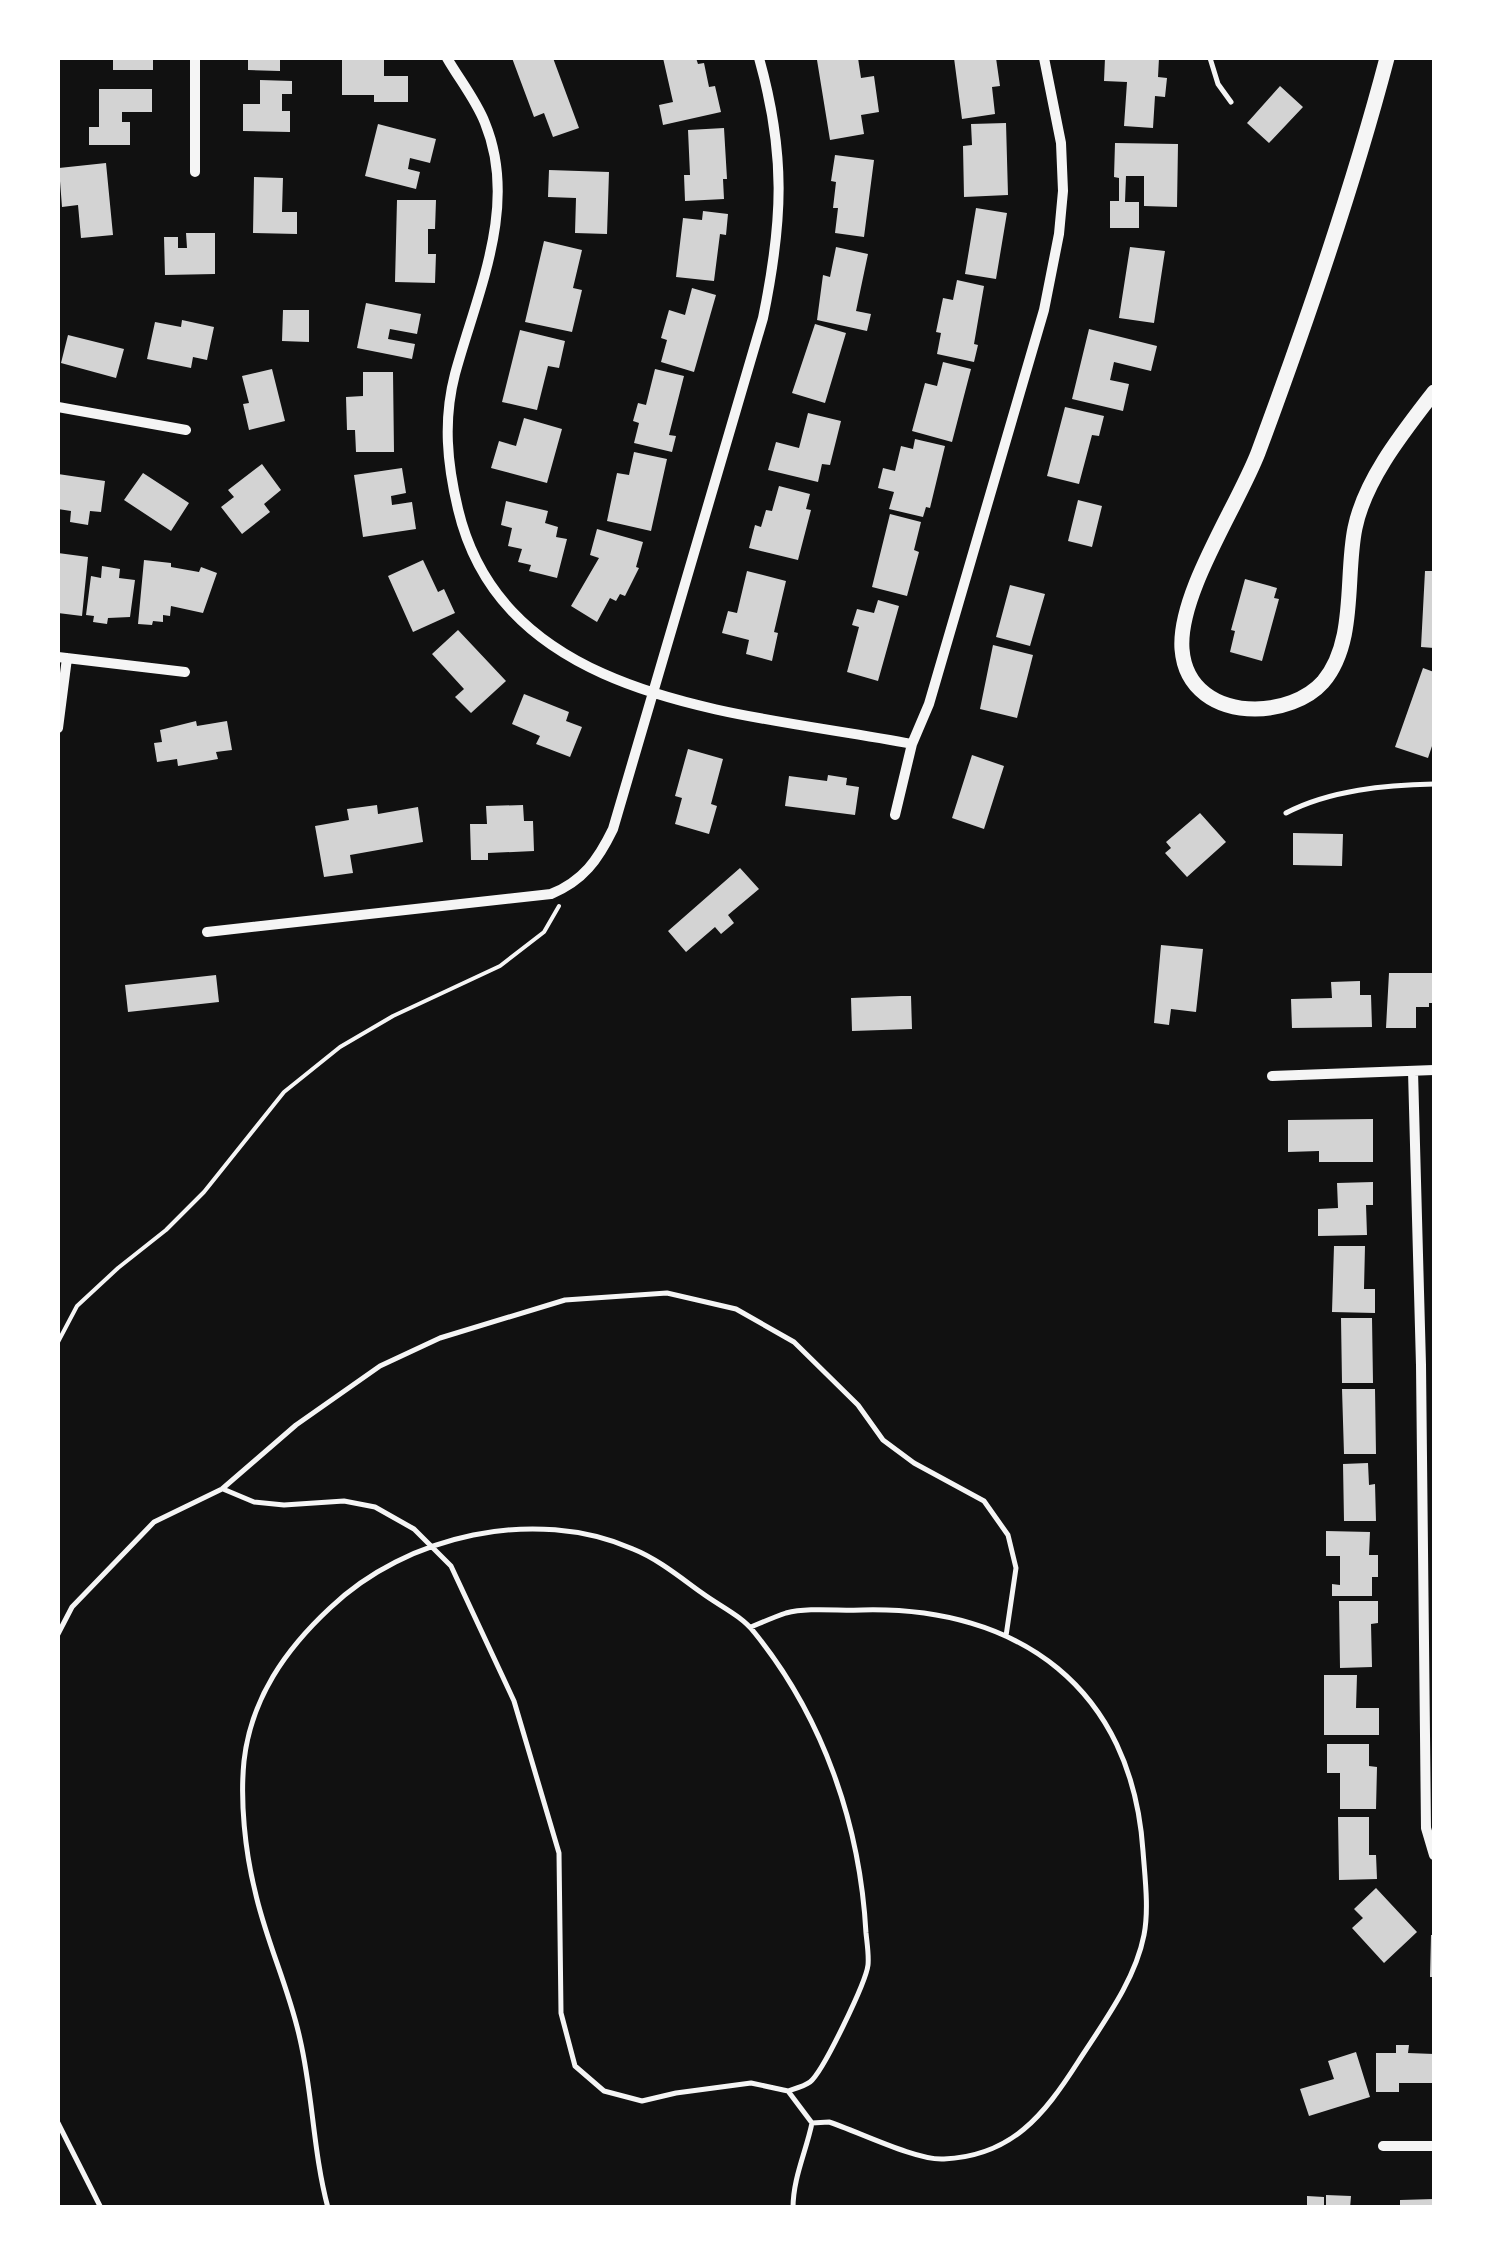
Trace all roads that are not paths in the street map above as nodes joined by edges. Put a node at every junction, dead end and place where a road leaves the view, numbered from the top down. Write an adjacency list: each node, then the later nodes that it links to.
1 (194, 58): 8 (street)
2 (447, 58): 14 (street)
3 (760, 58): 14 (street)
4 (1044, 58): 16 (street)
5 (1210, 58): 7 (lane)
6 (1387, 58): 9 (main road)
7 (1231, 102)
8 (194, 172)
9 (1434, 392)
10 (58, 407): 11 (street)
11 (186, 430)
12 (62, 657): 13 (street); 15 (street)
13 (185, 672)
14 (652, 693): 16 (street); 20 (street)
15 (58, 728)
16 (912, 744): 19 (street)
17 (1434, 784): 18 (lane)
18 (1286, 813)
19 (894, 814)
20 (207, 932)
21 (1434, 1070): 22 (street)
22 (1413, 1071): 23 (street); 24 (street)
23 (1272, 1076)
24 (1421, 1364): 25 (street); 31 (street)
25 (1434, 1364)
26 (222, 1488): 27 (lane); 29 (lane); 30 (lane)
27 (432, 1544): 28 (lane); 32 (lane); 38 (lane)
28 (751, 1627): 30 (lane); 32 (lane)
29 (58, 1634)
30 (1006, 1636): 34 (lane)
31 (1434, 1855)
32 (788, 2091): 34 (lane)
33 (58, 2123): 37 (lane)
34 (812, 2123): 39 (lane)
35 (1384, 2146): 36 (street)
36 (1434, 2146)
37 (101, 2208)
38 (328, 2208)
39 (793, 2208)

